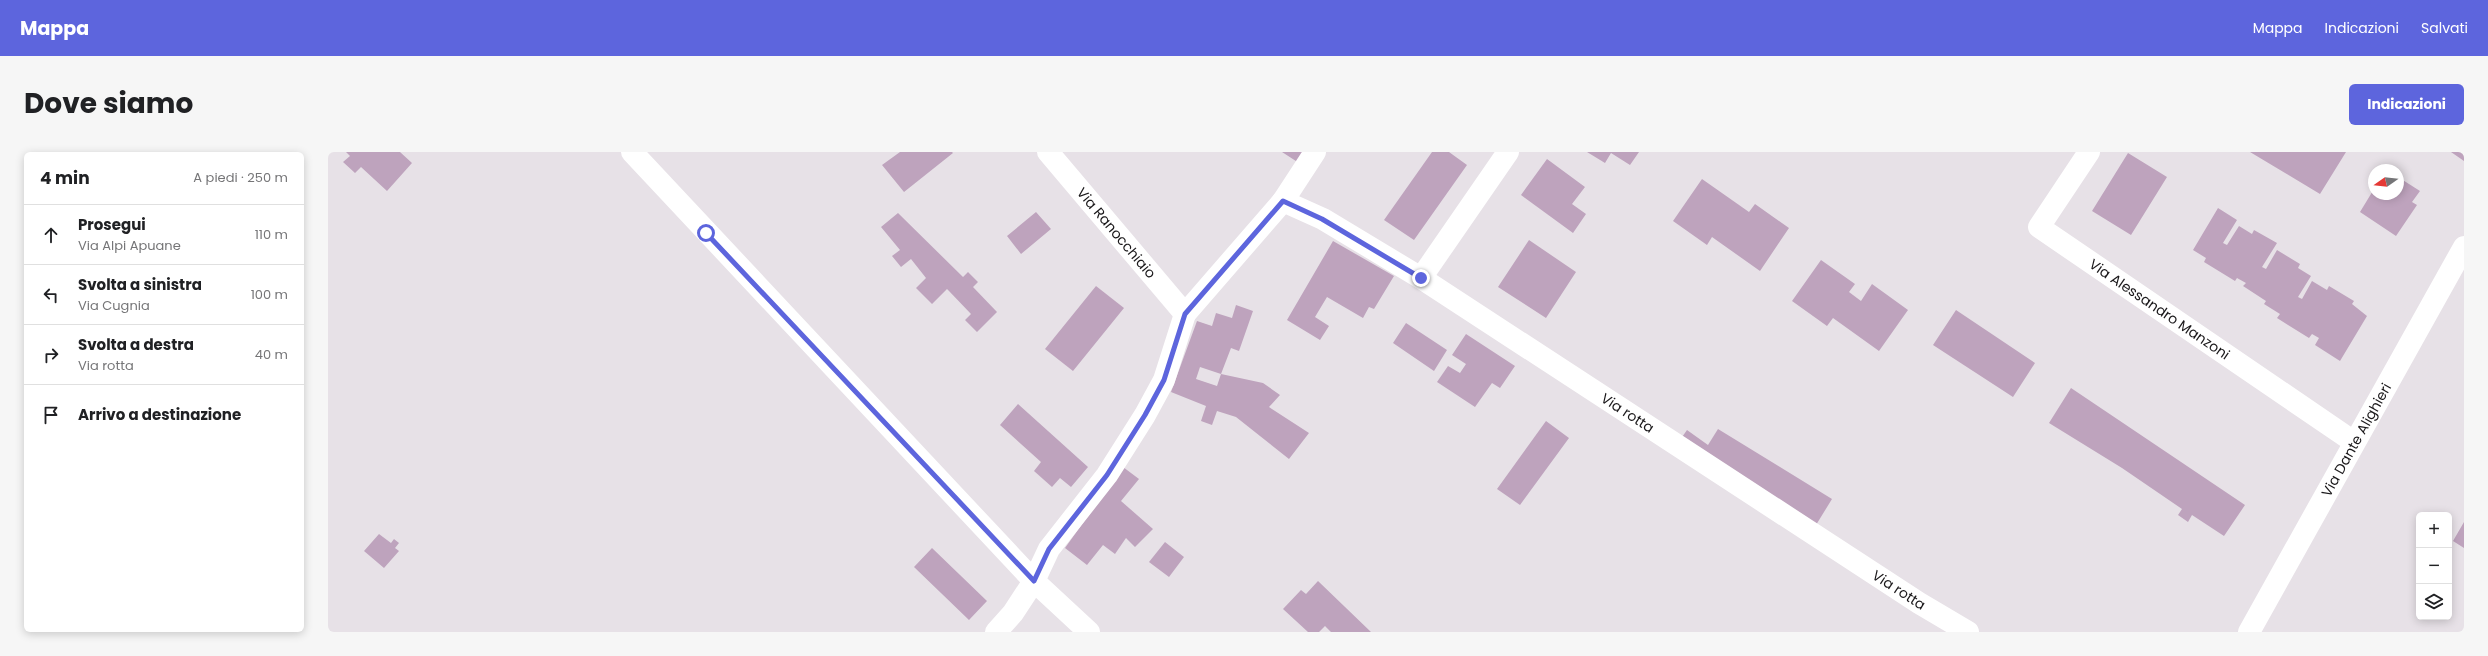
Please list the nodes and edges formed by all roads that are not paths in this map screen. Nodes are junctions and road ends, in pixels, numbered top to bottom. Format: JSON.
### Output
{"nodes":[{"id":1,"x":632,"y":152,"type":"edge"},
{"id":2,"x":1048,"y":152,"type":"edge"},
{"id":3,"x":1315,"y":152,"type":"edge"},
{"id":4,"x":1508,"y":152,"type":"edge"},
{"id":5,"x":2089,"y":152,"type":"edge"},
{"id":6,"x":1283,"y":201,"type":"junction"},
{"id":7,"x":2464,"y":247,"type":"edge"},
{"id":8,"x":1421,"y":278,"type":"junction"},
{"id":9,"x":1185,"y":314,"type":"junction"},
{"id":10,"x":2354,"y":442,"type":"junction"},
{"id":11,"x":1034,"y":581,"type":"junction"},
{"id":12,"x":996,"y":632,"type":"edge"},
{"id":13,"x":1090,"y":632,"type":"edge"},
{"id":14,"x":1968,"y":632,"type":"edge"},
{"id":15,"x":2249,"y":632,"type":"edge"}],
"edges":[{"from":1,"to":11,"type":"street"},
{"from":2,"to":9,"type":"street","name":"Via Ranocchiaio"},
{"from":3,"to":6,"type":"street"},
{"from":4,"to":8,"type":"street"},
{"from":5,"to":10,"type":"street","name":"Via Alessandro Manzoni"},
{"from":6,"to":8,"type":"street","name":"Via rotta"},
{"from":6,"to":9,"type":"street"},
{"from":7,"to":10,"type":"street","name":"Via Dante Alighieri"},
{"from":8,"to":14,"type":"street","name":"Via rotta"},
{"from":9,"to":11,"type":"street"},
{"from":10,"to":15,"type":"street","name":"Via Dante Alighieri"},
{"from":11,"to":12,"type":"street"},
{"from":11,"to":13,"type":"street"}]}
